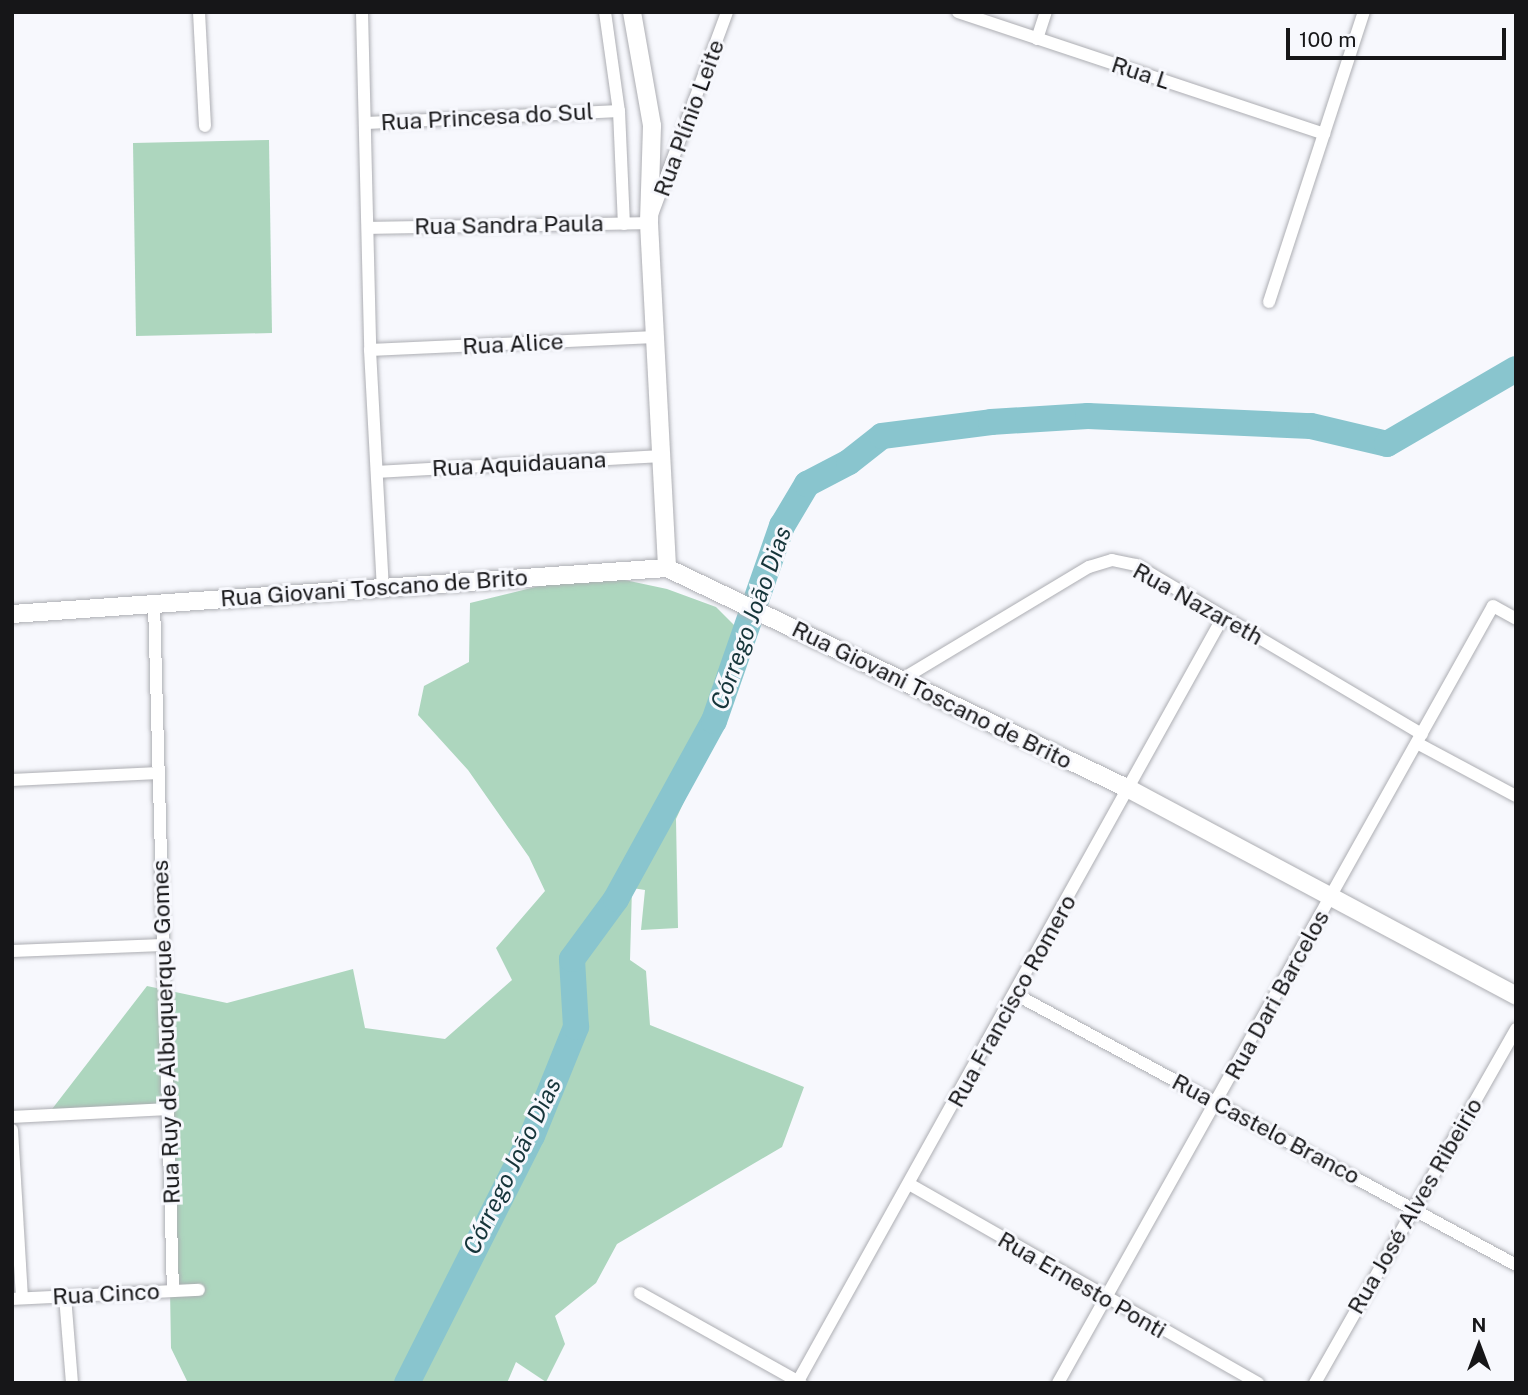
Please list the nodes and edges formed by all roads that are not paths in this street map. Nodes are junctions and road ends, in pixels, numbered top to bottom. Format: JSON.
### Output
{"nodes":[{"id":1,"x":199,"y":12,"type":"edge"},
{"id":2,"x":362,"y":12,"type":"edge"},
{"id":3,"x":605,"y":12,"type":"edge"},
{"id":4,"x":632,"y":12,"type":"edge"},
{"id":5,"x":727,"y":12,"type":"edge"},
{"id":6,"x":958,"y":12,"type":"edge"},
{"id":7,"x":1046,"y":12,"type":"edge"},
{"id":8,"x":1364,"y":12,"type":"edge"},
{"id":9,"x":1037,"y":38,"type":"junction"},
{"id":10,"x":619,"y":111,"type":"junction"},
{"id":11,"x":367,"y":123,"type":"junction"},
{"id":12,"x":205,"y":126,"type":"dead end"},
{"id":13,"x":1324,"y":134,"type":"junction"},
{"id":14,"x":649,"y":223,"type":"junction"},
{"id":15,"x":624,"y":224,"type":"junction"},
{"id":16,"x":369,"y":228,"type":"junction"},
{"id":17,"x":1269,"y":302,"type":"dead end"},
{"id":18,"x":655,"y":337,"type":"junction"},
{"id":19,"x":370,"y":350,"type":"junction"},
{"id":20,"x":661,"y":456,"type":"junction"},
{"id":21,"x":377,"y":472,"type":"junction"},
{"id":22,"x":667,"y":568,"type":"junction"},
{"id":23,"x":383,"y":587,"type":"junction"},
{"id":24,"x":154,"y":603,"type":"junction"},
{"id":25,"x":12,"y":614,"type":"edge"},
{"id":26,"x":1223,"y":617,"type":"junction"},
{"id":27,"x":1516,"y":619,"type":"edge"},
{"id":28,"x":899,"y":681,"type":"junction"},
{"id":29,"x":1420,"y":739,"type":"junction"},
{"id":30,"x":158,"y":773,"type":"junction"},
{"id":31,"x":12,"y":780,"type":"edge"},
{"id":32,"x":1130,"y":790,"type":"junction"},
{"id":33,"x":1516,"y":796,"type":"edge"},
{"id":34,"x":1332,"y":896,"type":"junction"},
{"id":35,"x":163,"y":944,"type":"junction"},
{"id":36,"x":12,"y":951,"type":"edge"},
{"id":37,"x":1015,"y":995,"type":"junction"},
{"id":38,"x":1516,"y":996,"type":"edge"},
{"id":39,"x":1516,"y":1029,"type":"edge"},
{"id":40,"x":1217,"y":1103,"type":"junction"},
{"id":41,"x":167,"y":1109,"type":"junction"},
{"id":42,"x":12,"y":1117,"type":"edge"},
{"id":43,"x":12,"y":1130,"type":"edge"},
{"id":44,"x":909,"y":1184,"type":"junction"},
{"id":45,"x":1414,"y":1209,"type":"junction"},
{"id":46,"x":1516,"y":1265,"type":"edge"},
{"id":47,"x":199,"y":1290,"type":"dead end"},
{"id":48,"x":173,"y":1291,"type":"junction"},
{"id":49,"x":640,"y":1293,"type":"dead end"},
{"id":50,"x":65,"y":1296,"type":"junction"},
{"id":51,"x":17,"y":1299,"type":"edge"},
{"id":52,"x":1106,"y":1300,"type":"junction"},
{"id":53,"x":798,"y":1382,"type":"edge"},
{"id":54,"x":72,"y":1383,"type":"edge"},
{"id":55,"x":1058,"y":1383,"type":"edge"},
{"id":56,"x":1258,"y":1383,"type":"edge"},
{"id":57,"x":1315,"y":1383,"type":"edge"}],
"edges":[{"from":1,"to":12,"type":"street"},
{"from":2,"to":11,"type":"street"},
{"from":3,"to":10,"type":"street"},
{"from":4,"to":14,"type":"main road"},
{"from":5,"to":14,"type":"street","name":"Rua Plínio Leite"},
{"from":6,"to":9,"type":"street","name":"Rua L"},
{"from":7,"to":9,"type":"street"},
{"from":8,"to":13,"type":"street"},
{"from":9,"to":13,"type":"street","name":"Rua L"},
{"from":10,"to":11,"type":"street","name":"Rua Princesa do Sul"},
{"from":10,"to":15,"type":"street","name":"Rua Princesa do Sul"},
{"from":11,"to":16,"type":"street"},
{"from":13,"to":17,"type":"street"},
{"from":14,"to":15,"type":"street","name":"Rua Sandra Paula"},
{"from":14,"to":18,"type":"main road"},
{"from":15,"to":16,"type":"street","name":"Rua Sandra Paula"},
{"from":16,"to":19,"type":"street"},
{"from":18,"to":19,"type":"street","name":"Rua Alice"},
{"from":18,"to":20,"type":"main road"},
{"from":19,"to":21,"type":"street"},
{"from":20,"to":21,"type":"street","name":"Rua Aquidauana"},
{"from":20,"to":22,"type":"main road"},
{"from":21,"to":23,"type":"street"},
{"from":22,"to":23,"type":"main road","name":"Rua Giovani Toscano de Brito"},
{"from":22,"to":28,"type":"main road","name":"Rua Giovani Toscano de Brito"},
{"from":23,"to":24,"type":"main road","name":"Rua Giovani Toscano de Brito"},
{"from":24,"to":25,"type":"main road","name":"Rua Giovani Toscano de Brito"},
{"from":24,"to":30,"type":"street","name":"Rua Ruy de Albuquerque Gomes"},
{"from":26,"to":28,"type":"street","name":"Rua Nazareth"},
{"from":26,"to":29,"type":"street","name":"Rua Nazareth"},
{"from":26,"to":32,"type":"street","name":"Rua Francisco Romero"},
{"from":27,"to":29,"type":"street","name":"Rua Dari Barcelos"},
{"from":28,"to":32,"type":"main road","name":"Rua Giovani Toscano de Brito"},
{"from":29,"to":33,"type":"street","name":"Rua Nazareth"},
{"from":29,"to":34,"type":"street","name":"Rua Dari Barcelos"},
{"from":30,"to":31,"type":"street"},
{"from":30,"to":35,"type":"street","name":"Rua Ruy de Albuquerque Gomes"},
{"from":32,"to":34,"type":"main road","name":"Rua Giovani Toscano de Brito"},
{"from":32,"to":37,"type":"street","name":"Rua Francisco Romero"},
{"from":34,"to":38,"type":"main road","name":"Rua Giovani Toscano de Brito"},
{"from":34,"to":40,"type":"street","name":"Rua Dari Barcelos"},
{"from":35,"to":36,"type":"street"},
{"from":35,"to":41,"type":"street","name":"Rua Ruy de Albuquerque Gomes"},
{"from":37,"to":40,"type":"street","name":"Rua Castelo Branco"},
{"from":37,"to":44,"type":"street","name":"Rua Francisco Romero"},
{"from":39,"to":45,"type":"street","name":"Rua José Alves Ribeirio"},
{"from":40,"to":45,"type":"street","name":"Rua Castelo Branco"},
{"from":40,"to":52,"type":"street","name":"Rua Dari Barcelos"},
{"from":41,"to":42,"type":"street"},
{"from":41,"to":48,"type":"street","name":"Rua Ruy de Albuquerque Gomes"},
{"from":43,"to":51,"type":"street"},
{"from":44,"to":52,"type":"street","name":"Rua Ernesto Ponti"},
{"from":44,"to":53,"type":"street","name":"Rua Francisco Romero"},
{"from":45,"to":46,"type":"street","name":"Rua Castelo Branco"},
{"from":45,"to":57,"type":"street","name":"Rua José Alves Ribeirio"},
{"from":47,"to":48,"type":"street","name":"Rua Cinco"},
{"from":48,"to":50,"type":"street","name":"Rua Cinco"},
{"from":49,"to":53,"type":"street"},
{"from":50,"to":51,"type":"street","name":"Rua Cinco"},
{"from":50,"to":54,"type":"street"},
{"from":52,"to":55,"type":"street","name":"Rua Dari Barcelos"},
{"from":52,"to":56,"type":"street","name":"Rua Ernesto Ponti"}]}
